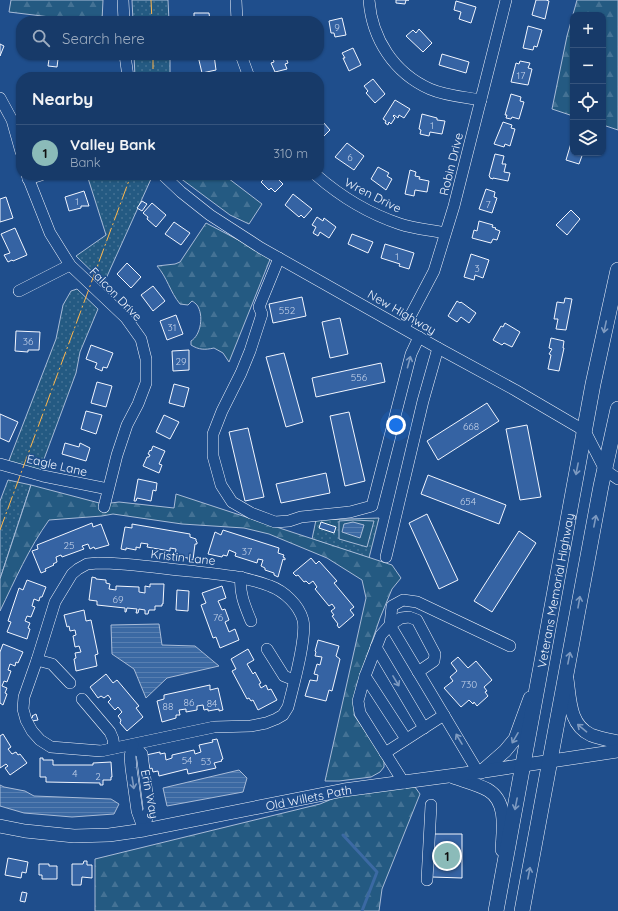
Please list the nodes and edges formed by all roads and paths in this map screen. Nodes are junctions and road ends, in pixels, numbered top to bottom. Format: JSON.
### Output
{"nodes":[{"id":1,"x":123,"y":0,"type":"edge"},
{"id":2,"x":236,"y":0,"type":"edge"},
{"id":3,"x":369,"y":0,"type":"edge"},
{"id":4,"x":506,"y":0,"type":"edge"},
{"id":5,"x":124,"y":16,"type":"edge"},
{"id":6,"x":237,"y":16,"type":"edge"},
{"id":7,"x":126,"y":60,"type":"edge"},
{"id":8,"x":243,"y":60,"type":"edge"},
{"id":9,"x":127,"y":72,"type":"edge"},
{"id":10,"x":247,"y":72,"type":"edge"},
{"id":11,"x":0,"y":98,"type":"edge"},
{"id":12,"x":482,"y":100,"type":"junction"},
{"id":13,"x":16,"y":134,"type":"edge"},
{"id":14,"x":28,"y":180,"type":"edge"},
{"id":15,"x":168,"y":180,"type":"edge"},
{"id":16,"x":322,"y":180,"type":"edge"},
{"id":17,"x":445,"y":233,"type":"junction"},
{"id":18,"x":279,"y":258,"type":"junction"},
{"id":19,"x":70,"y":265,"type":"junction"},
{"id":20,"x":618,"y":270,"type":"edge"},
{"id":21,"x":19,"y":291,"type":"dead end"},
{"id":22,"x":404,"y":328,"type":"junction"},
{"id":23,"x":419,"y":337,"type":"junction"},
{"id":24,"x":438,"y":348,"type":"junction"},
{"id":25,"x":618,"y":409,"type":"edge"},
{"id":26,"x":585,"y":431,"type":"junction"},
{"id":27,"x":0,"y":464,"type":"edge"},
{"id":28,"x":604,"y":470,"type":"junction"},
{"id":29,"x":618,"y":478,"type":"edge"},
{"id":30,"x":108,"y":489,"type":"junction"},
{"id":31,"x":104,"y":507,"type":"dead end"},
{"id":32,"x":386,"y":557,"type":"dead end"},
{"id":33,"x":241,"y":577,"type":"junction"},
{"id":34,"x":251,"y":621,"type":"dead end"},
{"id":35,"x":390,"y":625,"type":"junction"},
{"id":36,"x":510,"y":646,"type":"dead end"},
{"id":37,"x":376,"y":647,"type":"junction"},
{"id":38,"x":267,"y":649,"type":"dead end"},
{"id":39,"x":37,"y":660,"type":"junction"},
{"id":40,"x":542,"y":662,"type":"junction"},
{"id":41,"x":418,"y":672,"type":"junction"},
{"id":42,"x":365,"y":676,"type":"junction"},
{"id":43,"x":566,"y":676,"type":"junction"},
{"id":44,"x":294,"y":680,"type":"junction"},
{"id":45,"x":70,"y":684,"type":"dead end"},
{"id":46,"x":82,"y":698,"type":"dead end"},
{"id":47,"x":444,"y":715,"type":"junction"},
{"id":48,"x":424,"y":728,"type":"junction"},
{"id":49,"x":406,"y":739,"type":"junction"},
{"id":50,"x":618,"y":742,"type":"edge"},
{"id":51,"x":133,"y":745,"type":"junction"},
{"id":52,"x":114,"y":748,"type":"junction"},
{"id":53,"x":618,"y":751,"type":"edge"},
{"id":54,"x":385,"y":753,"type":"junction"},
{"id":55,"x":550,"y":762,"type":"junction"},
{"id":56,"x":523,"y":766,"type":"junction"},
{"id":57,"x":480,"y":772,"type":"junction"},
{"id":58,"x":451,"y":776,"type":"junction"},
{"id":59,"x":404,"y":783,"type":"junction"},
{"id":60,"x":431,"y":805,"type":"dead end"},
{"id":61,"x":0,"y":826,"type":"edge"},
{"id":62,"x":144,"y":830,"type":"junction"},
{"id":63,"x":427,"y":880,"type":"dead end"},
{"id":64,"x":501,"y":883,"type":"junction"},
{"id":65,"x":496,"y":911,"type":"edge"},
{"id":66,"x":522,"y":911,"type":"edge"}],
"edges":[{"from":1,"to":5,"type":"street"},
{"from":2,"to":6,"type":"street"},
{"from":3,"to":12,"type":"street"},
{"from":4,"to":12,"type":"street","name":"Robin Drive"},
{"from":7,"to":9,"type":"street"},
{"from":8,"to":10,"type":"street"},
{"from":11,"to":13,"type":"street"},
{"from":12,"to":17,"type":"street","name":"Robin Drive"},
{"from":14,"to":19,"type":"street","name":"Falcon Drive"},
{"from":15,"to":18,"type":"street","name":"New Highway"},
{"from":16,"to":17,"type":"street","name":"Wren Drive"},
{"from":17,"to":22,"type":"street","name":"Robin Drive"},
{"from":18,"to":22,"type":"street","name":"New Highway"},
{"from":18,"to":23,"type":"street","one_way":true},
{"from":19,"to":21,"type":"street"},
{"from":19,"to":30,"type":"street","name":"Falcon Drive"},
{"from":20,"to":26,"type":"highway","name":"Veterans Memorial Highway","one_way":true},
{"from":22,"to":23,"type":"street","name":"New Highway"},
{"from":23,"to":24,"type":"street","name":"New Highway"},
{"from":24,"to":26,"type":"street","name":"New Highway"},
{"from":24,"to":32,"type":"street"},
{"from":25,"to":28,"type":"highway"},
{"from":26,"to":28,"type":"street"},
{"from":26,"to":40,"type":"highway","name":"Veterans Memorial Highway","one_way":true},
{"from":27,"to":30,"type":"street","name":"Eagle Lane"},
{"from":28,"to":29,"type":"street"},
{"from":43,"to":28,"type":"highway","one_way":true},
{"from":30,"to":31,"type":"street","name":"Falcon Drive"},
{"from":33,"to":34,"type":"street"},
{"from":33,"to":39,"type":"street","name":"Kristin Lane"},
{"from":33,"to":44,"type":"street","name":"Kristin Lane"},
{"from":35,"to":36,"type":"street"},
{"from":35,"to":37,"type":"street"},
{"from":35,"to":41,"type":"street"},
{"from":35,"to":41,"type":"street"},
{"from":37,"to":42,"type":"street"},
{"from":37,"to":48,"type":"street","one_way":true},
{"from":38,"to":44,"type":"street"},
{"from":39,"to":45,"type":"street"},
{"from":39,"to":52,"type":"street","name":"Kristin Lane"},
{"from":40,"to":56,"type":"highway","name":"Veterans Memorial Highway"},
{"from":40,"to":57,"type":"main road","one_way":true},
{"from":41,"to":47,"type":"street"},
{"from":42,"to":49,"type":"street"},
{"from":42,"to":54,"type":"street"},
{"from":50,"to":43,"type":"main road","one_way":true},
{"from":43,"to":55,"type":"highway"},
{"from":44,"to":51,"type":"street","name":"Kristin Lane"},
{"from":46,"to":52,"type":"street"},
{"from":47,"to":48,"type":"street"},
{"from":57,"to":47,"type":"street","one_way":true},
{"from":48,"to":49,"type":"street"},
{"from":49,"to":54,"type":"street"},
{"from":51,"to":52,"type":"street","name":"Kristin Lane"},
{"from":51,"to":62,"type":"street","name":"Erin Way"},
{"from":53,"to":55,"type":"main road","name":"Old Willets Path"},
{"from":54,"to":59,"type":"street"},
{"from":55,"to":56,"type":"main road","name":"Old Willets Path"},
{"from":66,"to":55,"type":"highway","one_way":true},
{"from":56,"to":57,"type":"main road","name":"Old Willets Path"},
{"from":56,"to":64,"type":"highway","name":"Veterans Memorial Highway","one_way":true},
{"from":57,"to":58,"type":"main road","name":"Old Willets Path"},
{"from":58,"to":59,"type":"main road","name":"Old Willets Path"},
{"from":58,"to":64,"type":"main road"},
{"from":59,"to":62,"type":"main road","name":"Old Willets Path"},
{"from":60,"to":63,"type":"street"},
{"from":61,"to":62,"type":"main road","name":"Old Willets Path"},
{"from":64,"to":65,"type":"highway","name":"Veterans Memorial Highway"}]}
